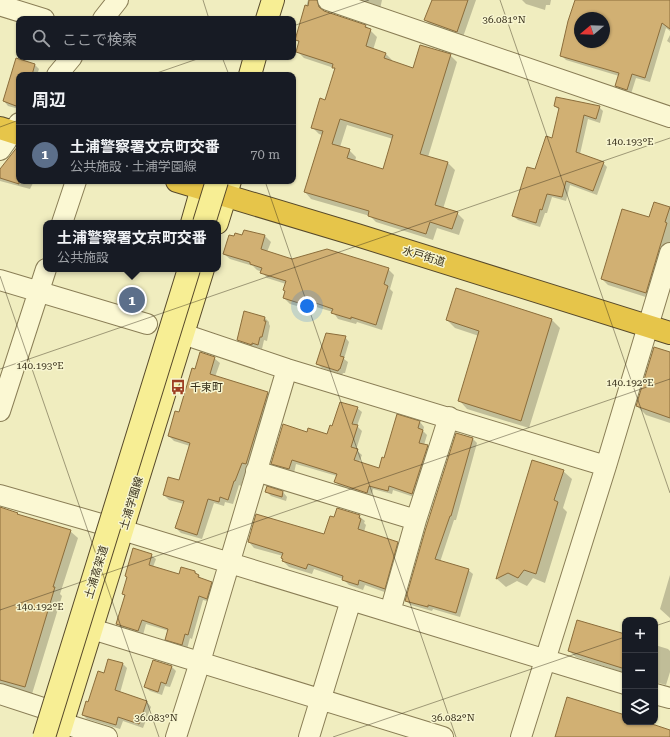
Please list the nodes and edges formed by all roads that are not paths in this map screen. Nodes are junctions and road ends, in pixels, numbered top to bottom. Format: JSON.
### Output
{"nodes":[{"id":1,"x":118,"y":0,"type":"edge"},
{"id":2,"x":260,"y":0,"type":"edge"},
{"id":3,"x":273,"y":0,"type":"edge"},
{"id":4,"x":285,"y":0,"type":"edge"},
{"id":5,"x":328,"y":0,"type":"edge"},
{"id":6,"x":2,"y":6,"type":"dead end"},
{"id":7,"x":34,"y":16,"type":"edge"},
{"id":8,"x":105,"y":16,"type":"edge"},
{"id":9,"x":255,"y":16,"type":"edge"},
{"id":10,"x":268,"y":16,"type":"edge"},
{"id":11,"x":281,"y":16,"type":"edge"},
{"id":12,"x":70,"y":60,"type":"edge"},
{"id":13,"x":241,"y":60,"type":"edge"},
{"id":14,"x":254,"y":60,"type":"edge"},
{"id":15,"x":267,"y":60,"type":"edge"},
{"id":16,"x":60,"y":72,"type":"edge"},
{"id":17,"x":238,"y":72,"type":"edge"},
{"id":18,"x":251,"y":72,"type":"edge"},
{"id":19,"x":264,"y":72,"type":"edge"},
{"id":20,"x":670,"y":117,"type":"edge"},
{"id":21,"x":13,"y":129,"type":"edge"},
{"id":22,"x":0,"y":150,"type":"edge"},
{"id":23,"x":75,"y":184,"type":"edge"},
{"id":24,"x":216,"y":185,"type":"edge"},
{"id":25,"x":63,"y":220,"type":"edge"},
{"id":26,"x":194,"y":220,"type":"edge"},
{"id":27,"x":205,"y":220,"type":"edge"},
{"id":28,"x":217,"y":220,"type":"edge"},
{"id":29,"x":670,"y":253,"type":"edge"},
{"id":30,"x":45,"y":272,"type":"edge"},
{"id":31,"x":177,"y":272,"type":"edge"},
{"id":32,"x":189,"y":272,"type":"edge"},
{"id":33,"x":202,"y":272,"type":"edge"},
{"id":34,"x":0,"y":280,"type":"edge"},
{"id":35,"x":38,"y":292,"type":"junction"},
{"id":36,"x":147,"y":324,"type":"dead end"},
{"id":37,"x":647,"y":326,"type":"junction"},
{"id":38,"x":183,"y":334,"type":"junction"},
{"id":39,"x":670,"y":334,"type":"edge"},
{"id":40,"x":287,"y":369,"type":"junction"},
{"id":41,"x":3,"y":390,"type":"edge"},
{"id":42,"x":0,"y":411,"type":"edge"},
{"id":43,"x":449,"y":417,"type":"junction"},
{"id":44,"x":606,"y":466,"type":"junction"},
{"id":45,"x":256,"y":471,"type":"junction"},
{"id":46,"x":0,"y":495,"type":"edge"},
{"id":47,"x":416,"y":520,"type":"junction"},
{"id":48,"x":99,"y":524,"type":"junction"},
{"id":49,"x":122,"y":530,"type":"junction"},
{"id":50,"x":228,"y":563,"type":"junction"},
{"id":51,"x":351,"y":600,"type":"junction"},
{"id":52,"x":390,"y":612,"type":"junction"},
{"id":53,"x":92,"y":629,"type":"junction"},
{"id":54,"x":545,"y":659,"type":"junction"},
{"id":55,"x":200,"y":662,"type":"junction"},
{"id":56,"x":622,"y":683,"type":"edge"},
{"id":57,"x":0,"y":694,"type":"edge"},
{"id":58,"x":658,"y":695,"type":"edge"},
{"id":59,"x":670,"y":698,"type":"edge"},
{"id":60,"x":320,"y":699,"type":"junction"},
{"id":61,"x":43,"y":708,"type":"junction"},
{"id":62,"x":60,"y":730,"type":"edge"},
{"id":63,"x":34,"y":737,"type":"edge"},
{"id":64,"x":44,"y":737,"type":"edge"},
{"id":65,"x":107,"y":737,"type":"edge"},
{"id":66,"x":176,"y":737,"type":"edge"},
{"id":67,"x":309,"y":737,"type":"edge"},
{"id":68,"x":443,"y":737,"type":"edge"},
{"id":69,"x":521,"y":737,"type":"edge"}],
"edges":[{"from":1,"to":8,"type":"street"},
{"from":2,"to":9,"type":"main road"},
{"from":3,"to":10,"type":"main road"},
{"from":4,"to":11,"type":"main road"},
{"from":5,"to":20,"type":"street"},
{"from":6,"to":7,"type":"street"},
{"from":12,"to":16,"type":"street"},
{"from":13,"to":17,"type":"main road"},
{"from":14,"to":18,"type":"main road"},
{"from":15,"to":19,"type":"main road"},
{"from":21,"to":22,"type":"street"},
{"from":23,"to":25,"type":"street"},
{"from":24,"to":26,"type":"main road"},
{"from":24,"to":27,"type":"main road","bridge":true},
{"from":24,"to":28,"type":"main road"},
{"from":24,"to":37,"type":"highway","name":"水戸街道"},
{"from":29,"to":37,"type":"street"},
{"from":30,"to":35,"type":"street"},
{"from":31,"to":48,"type":"main road"},
{"from":32,"to":64,"type":"main road","name":"土浦高架道","bridge":true},
{"from":33,"to":38,"type":"main road","name":"土浦学園線"},
{"from":34,"to":35,"type":"street"},
{"from":35,"to":36,"type":"street"},
{"from":35,"to":41,"type":"street"},
{"from":37,"to":39,"type":"highway","name":"水戸街道"},
{"from":37,"to":44,"type":"street"},
{"from":38,"to":40,"type":"street"},
{"from":38,"to":49,"type":"main road","name":"土浦学園線"},
{"from":40,"to":43,"type":"street"},
{"from":40,"to":45,"type":"street"},
{"from":41,"to":42,"type":"street"},
{"from":43,"to":44,"type":"street"},
{"from":43,"to":47,"type":"street"},
{"from":44,"to":54,"type":"street"},
{"from":45,"to":47,"type":"street"},
{"from":45,"to":50,"type":"street"},
{"from":46,"to":48,"type":"street"},
{"from":47,"to":52,"type":"street"},
{"from":48,"to":49,"type":"street"},
{"from":48,"to":61,"type":"main road"},
{"from":49,"to":50,"type":"street"},
{"from":49,"to":53,"type":"main road","name":"土浦学園線"},
{"from":50,"to":51,"type":"street"},
{"from":50,"to":55,"type":"street"},
{"from":51,"to":52,"type":"street"},
{"from":51,"to":60,"type":"street"},
{"from":52,"to":54,"type":"street"},
{"from":53,"to":55,"type":"street"},
{"from":53,"to":62,"type":"main road","name":"土浦学園線"},
{"from":54,"to":56,"type":"street"},
{"from":54,"to":69,"type":"street"},
{"from":55,"to":60,"type":"street"},
{"from":55,"to":66,"type":"street"},
{"from":57,"to":61,"type":"street"},
{"from":58,"to":59,"type":"street"},
{"from":60,"to":67,"type":"street"},
{"from":60,"to":68,"type":"street"},
{"from":61,"to":62,"type":"street"},
{"from":61,"to":63,"type":"main road"},
{"from":62,"to":65,"type":"street"}]}
